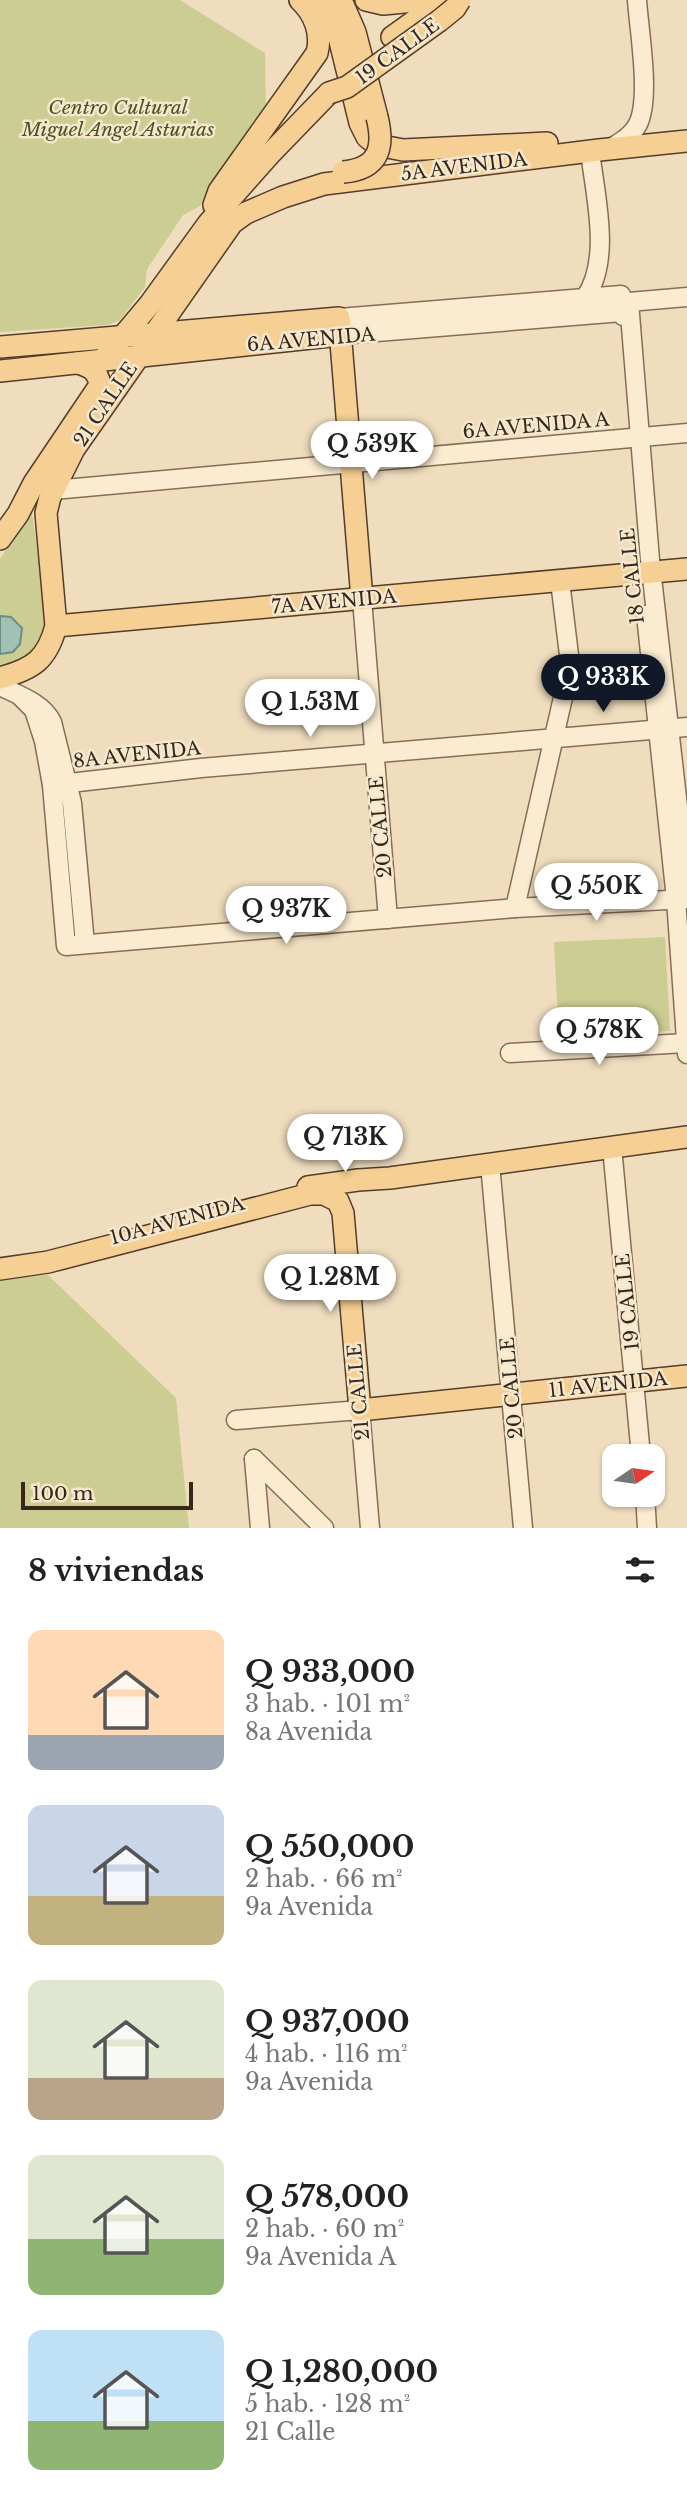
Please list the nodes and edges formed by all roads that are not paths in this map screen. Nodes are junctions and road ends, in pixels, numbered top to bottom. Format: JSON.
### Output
{"nodes":[{"id":1,"x":300,"y":0,"type":"edge"},
{"id":2,"x":322,"y":0,"type":"edge"},
{"id":3,"x":341,"y":0,"type":"edge"},
{"id":4,"x":366,"y":0,"type":"edge"},
{"id":5,"x":425,"y":0,"type":"edge"},
{"id":6,"x":444,"y":0,"type":"edge"},
{"id":7,"x":460,"y":0,"type":"edge"},
{"id":8,"x":637,"y":0,"type":"edge"},
{"id":9,"x":328,"y":93,"type":"junction"},
{"id":10,"x":687,"y":141,"type":"edge"},
{"id":11,"x":594,"y":150,"type":"junction"},
{"id":12,"x":246,"y":213,"type":"junction"},
{"id":13,"x":208,"y":223,"type":"junction"},
{"id":14,"x":190,"y":284,"type":"junction"},
{"id":15,"x":687,"y":297,"type":"edge"},
{"id":16,"x":585,"y":298,"type":"junction"},
{"id":17,"x":624,"y":303,"type":"junction"},
{"id":18,"x":339,"y":326,"type":"junction"},
{"id":19,"x":217,"y":327,"type":"junction"},
{"id":20,"x":155,"y":332,"type":"junction"},
{"id":21,"x":123,"y":336,"type":"junction"},
{"id":22,"x":0,"y":347,"type":"edge"},
{"id":23,"x":138,"y":356,"type":"junction"},
{"id":24,"x":103,"y":360,"type":"junction"},
{"id":25,"x":78,"y":363,"type":"junction"},
{"id":26,"x":0,"y":371,"type":"edge"},
{"id":27,"x":687,"y":433,"type":"edge"},
{"id":28,"x":637,"y":437,"type":"junction"},
{"id":29,"x":74,"y":449,"type":"junction"},
{"id":30,"x":351,"y":463,"type":"junction"},
{"id":31,"x":53,"y":490,"type":"junction"},
{"id":32,"x":18,"y":514,"type":"junction"},
{"id":33,"x":0,"y":539,"type":"edge"},
{"id":34,"x":687,"y":569,"type":"edge"},
{"id":35,"x":648,"y":573,"type":"junction"},
{"id":36,"x":560,"y":581,"type":"junction"},
{"id":37,"x":362,"y":599,"type":"junction"},
{"id":38,"x":56,"y":626,"type":"junction"},
{"id":39,"x":2,"y":679,"type":"edge"},
{"id":40,"x":671,"y":728,"type":"edge"},
{"id":41,"x":553,"y":738,"type":"junction"},
{"id":42,"x":374,"y":752,"type":"junction"},
{"id":43,"x":59,"y":784,"type":"junction"},
{"id":44,"x":683,"y":895,"type":"edge"},
{"id":45,"x":515,"y":908,"type":"junction"},
{"id":46,"x":388,"y":919,"type":"junction"},
{"id":47,"x":85,"y":944,"type":"junction"},
{"id":48,"x":687,"y":1048,"type":"edge"},
{"id":49,"x":510,"y":1053,"type":"dead end"},
{"id":50,"x":687,"y":1137,"type":"edge"},
{"id":51,"x":612,"y":1147,"type":"junction"},
{"id":52,"x":489,"y":1164,"type":"junction"},
{"id":53,"x":390,"y":1178,"type":"junction"},
{"id":54,"x":343,"y":1213,"type":"junction"},
{"id":55,"x":0,"y":1256,"type":"edge"},
{"id":56,"x":0,"y":1269,"type":"edge"},
{"id":57,"x":687,"y":1376,"type":"edge"},
{"id":58,"x":634,"y":1381,"type":"junction"},
{"id":59,"x":512,"y":1394,"type":"junction"},
{"id":60,"x":360,"y":1410,"type":"junction"},
{"id":61,"x":236,"y":1420,"type":"dead end"},
{"id":62,"x":641,"y":1444,"type":"edge"},
{"id":63,"x":646,"y":1507,"type":"edge"},
{"id":64,"x":260,"y":1528,"type":"edge"},
{"id":65,"x":324,"y":1528,"type":"edge"},
{"id":66,"x":370,"y":1528,"type":"edge"},
{"id":67,"x":523,"y":1528,"type":"edge"},
{"id":68,"x":648,"y":1528,"type":"edge"}],
"edges":[{"from":1,"to":13,"type":"main road"},
{"from":2,"to":11,"type":"main road"},
{"from":3,"to":12,"type":"main road","name":"21 CALLE","bridge":true},
{"from":4,"to":5,"type":"main road"},
{"from":6,"to":9,"type":"main road","name":"21 CALLE"},
{"from":7,"to":9,"type":"main road","name":"19 CALLE","bridge":true},
{"from":8,"to":11,"type":"street"},
{"from":9,"to":13,"type":"main road","name":"21 CALLE"},
{"from":10,"to":11,"type":"main road","name":"5A AVENIDA"},
{"from":11,"to":12,"type":"main road","name":"5A AVENIDA"},
{"from":11,"to":16,"type":"street"},
{"from":12,"to":14,"type":"main road","name":"21 CALLE"},
{"from":13,"to":21,"type":"main road","name":"21 CALLE"},
{"from":14,"to":19,"type":"main road"},
{"from":14,"to":20,"type":"main road","name":"21 CALLE"},
{"from":15,"to":17,"type":"street","name":"6A AVENIDA"},
{"from":16,"to":17,"type":"street","name":"6A AVENIDA"},
{"from":16,"to":18,"type":"street","name":"6A AVENIDA"},
{"from":17,"to":18,"type":"street","name":"6A AVENIDA"},
{"from":17,"to":28,"type":"street","name":"18 CALLE"},
{"from":18,"to":19,"type":"main road","name":"6A AVENIDA"},
{"from":18,"to":23,"type":"main road","name":"6A AVENIDA"},
{"from":18,"to":30,"type":"main road","name":"20 CALLE"},
{"from":19,"to":20,"type":"main road","name":"6A AVENIDA"},
{"from":20,"to":21,"type":"main road","name":"6A AVENIDA"},
{"from":20,"to":23,"type":"main road","name":"21 CALLE"},
{"from":21,"to":22,"type":"main road","name":"6A AVENIDA"},
{"from":21,"to":24,"type":"main road","name":"21 CALLE"},
{"from":23,"to":24,"type":"main road","name":"6A AVENIDA"},
{"from":23,"to":29,"type":"main road","name":"21 CALLE"},
{"from":24,"to":25,"type":"main road","name":"6A AVENIDA"},
{"from":25,"to":26,"type":"main road","name":"6A AVENIDA"},
{"from":25,"to":32,"type":"main road","name":"21 CALLE"},
{"from":27,"to":28,"type":"street","name":"6A AVENIDA A"},
{"from":28,"to":30,"type":"street","name":"6A AVENIDA A"},
{"from":28,"to":35,"type":"street","name":"18 CALLE"},
{"from":29,"to":31,"type":"main road","name":"21 CALLE"},
{"from":29,"to":32,"type":"main road"},
{"from":30,"to":31,"type":"street","name":"6A AVENIDA A"},
{"from":30,"to":37,"type":"main road","name":"20 CALLE"},
{"from":31,"to":38,"type":"main road","name":"21 CALLE"},
{"from":32,"to":33,"type":"main road","name":"21 CALLE"},
{"from":34,"to":35,"type":"main road","name":"7A AVENIDA"},
{"from":35,"to":36,"type":"main road","name":"7A AVENIDA"},
{"from":35,"to":40,"type":"street","name":"18 CALLE"},
{"from":36,"to":37,"type":"main road","name":"7A AVENIDA"},
{"from":36,"to":41,"type":"street"},
{"from":37,"to":38,"type":"main road","name":"7A AVENIDA"},
{"from":37,"to":42,"type":"street","name":"20 CALLE"},
{"from":38,"to":39,"type":"main road"},
{"from":39,"to":43,"type":"street"},
{"from":40,"to":41,"type":"street","name":"8A AVENIDA"},
{"from":40,"to":44,"type":"street","name":"18 CALLE"},
{"from":41,"to":42,"type":"street","name":"8A AVENIDA"},
{"from":41,"to":45,"type":"street"},
{"from":42,"to":43,"type":"street","name":"8A AVENIDA"},
{"from":42,"to":46,"type":"street","name":"20 CALLE"},
{"from":43,"to":47,"type":"street"},
{"from":43,"to":47,"type":"street"},
{"from":44,"to":45,"type":"street"},
{"from":44,"to":48,"type":"street","name":"18 CALLE"},
{"from":45,"to":46,"type":"street"},
{"from":46,"to":47,"type":"street"},
{"from":48,"to":49,"type":"street"},
{"from":50,"to":51,"type":"main road","name":"10A AVENIDA"},
{"from":51,"to":52,"type":"main road","name":"10A AVENIDA"},
{"from":51,"to":58,"type":"street","name":"19 CALLE"},
{"from":52,"to":53,"type":"main road","name":"10A AVENIDA"},
{"from":52,"to":59,"type":"street","name":"20 CALLE"},
{"from":53,"to":54,"type":"main road"},
{"from":53,"to":55,"type":"main road","name":"10A AVENIDA"},
{"from":54,"to":56,"type":"main road","name":"10A AVENIDA"},
{"from":54,"to":60,"type":"main road","name":"21 CALLE"},
{"from":57,"to":58,"type":"main road","name":"11 AVENIDA"},
{"from":58,"to":59,"type":"main road","name":"11 AVENIDA"},
{"from":58,"to":62,"type":"street","name":"19 CALLE"},
{"from":59,"to":60,"type":"main road","name":"11 AVENIDA"},
{"from":59,"to":67,"type":"street","name":"20 CALLE"},
{"from":60,"to":61,"type":"street","name":"11 AVENIDA"},
{"from":60,"to":66,"type":"street","name":"21 CALLE"},
{"from":63,"to":68,"type":"street"},
{"from":64,"to":65,"type":"street"}]}
